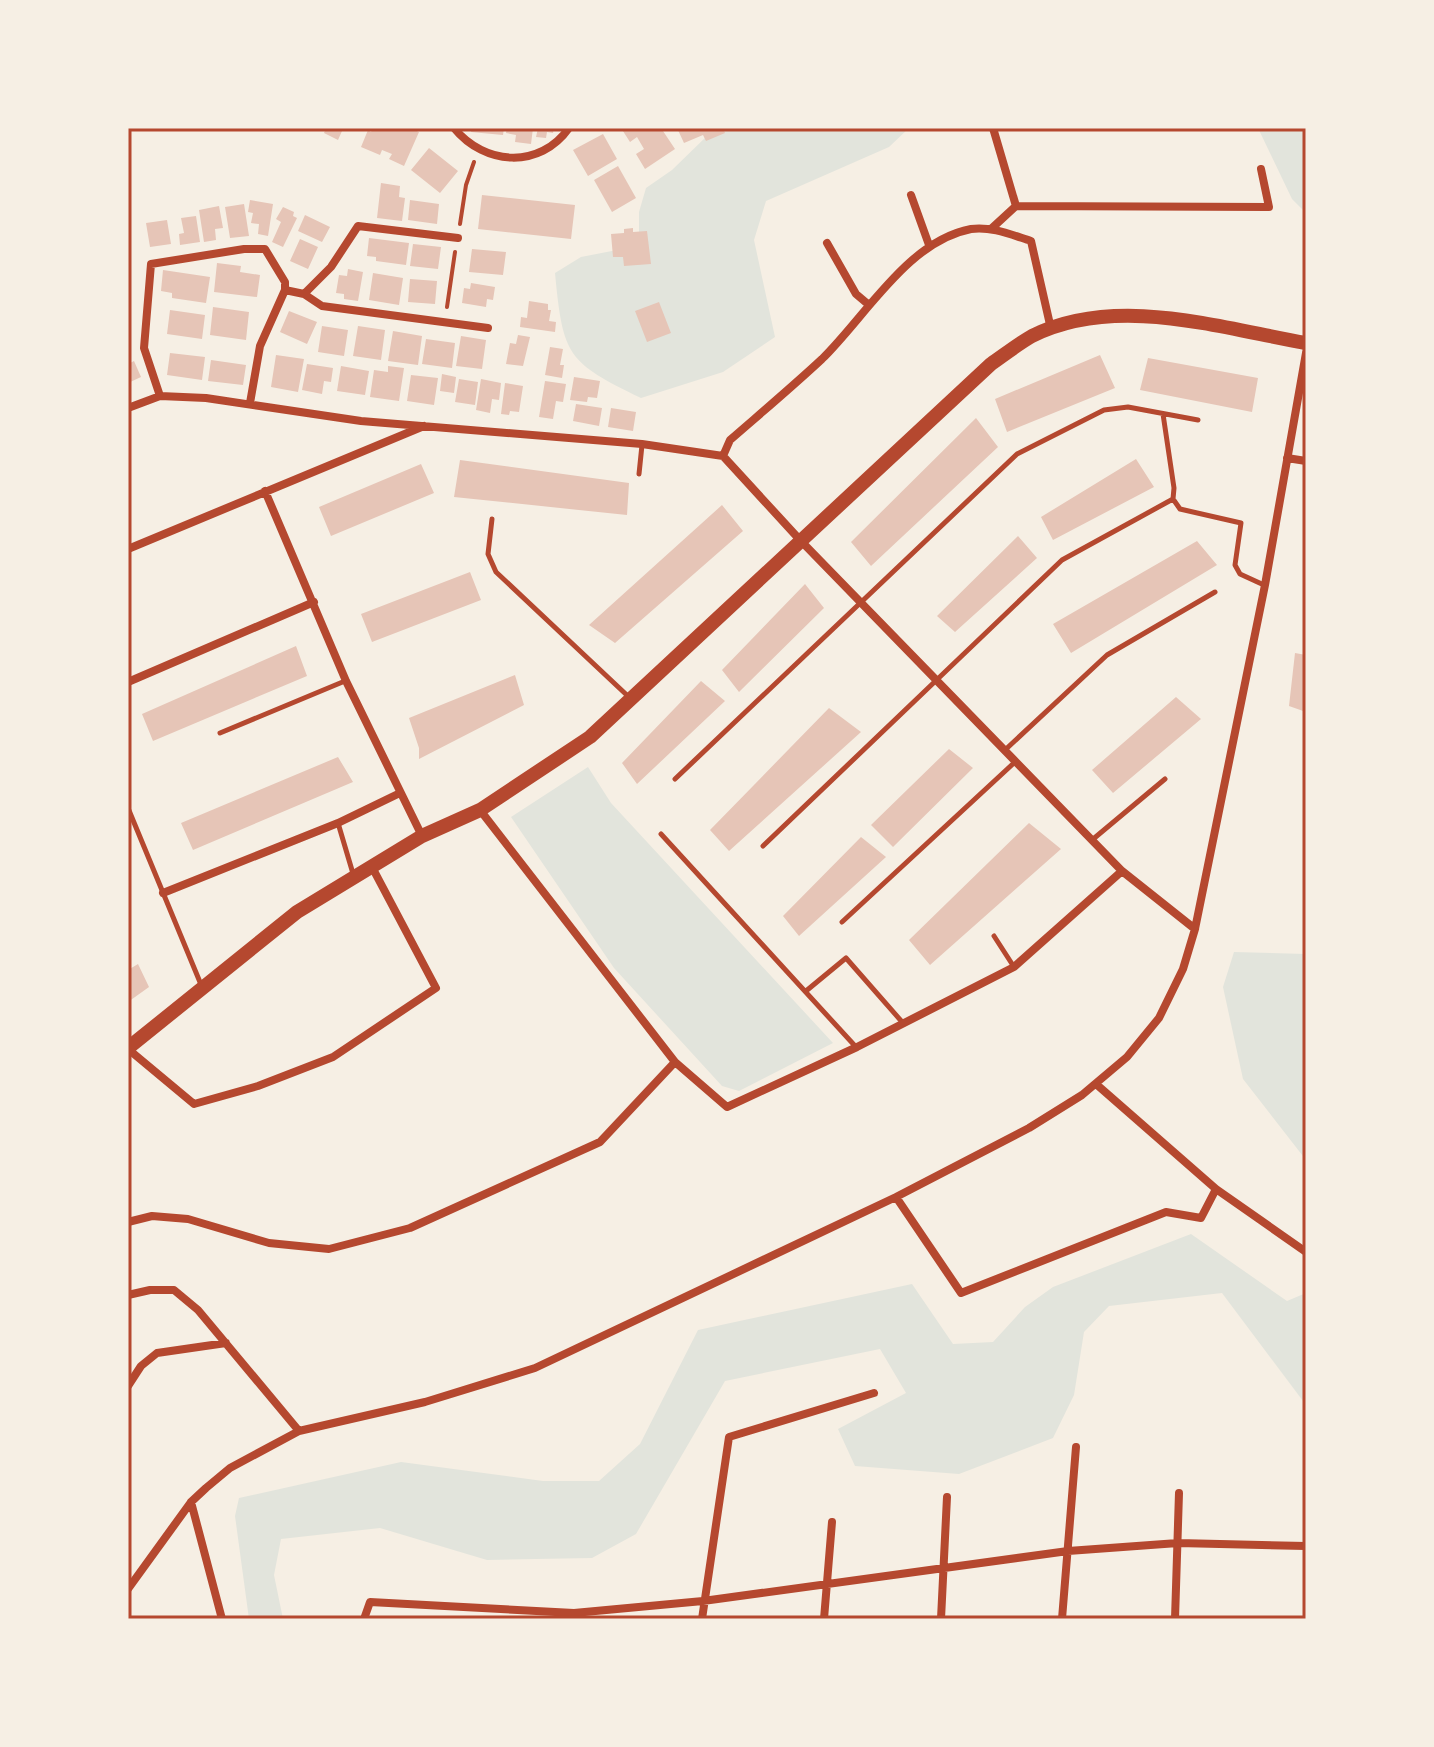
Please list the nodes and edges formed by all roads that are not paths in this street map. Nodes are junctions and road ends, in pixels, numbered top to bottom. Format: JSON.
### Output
{"nodes":[{"id":1,"x":454,"y":128,"type":"edge"},
{"id":2,"x":569,"y":128,"type":"edge"},
{"id":3,"x":993,"y":128,"type":"edge"},
{"id":4,"x":1261,"y":169,"type":"dead end"},
{"id":5,"x":911,"y":195,"type":"dead end"},
{"id":6,"x":1016,"y":206,"type":"junction"},
{"id":7,"x":991,"y":229,"type":"junction"},
{"id":8,"x":458,"y":238,"type":"dead end"},
{"id":9,"x":827,"y":243,"type":"dead end"},
{"id":10,"x":929,"y":245,"type":"junction"},
{"id":11,"x":285,"y":290,"type":"junction"},
{"id":12,"x":304,"y":294,"type":"junction"},
{"id":13,"x":869,"y":305,"type":"junction"},
{"id":14,"x":488,"y":328,"type":"dead end"},
{"id":15,"x":1051,"y":330,"type":"junction"},
{"id":16,"x":1306,"y":343,"type":"edge"},
{"id":17,"x":1306,"y":353,"type":"edge"},
{"id":18,"x":160,"y":396,"type":"junction"},
{"id":19,"x":250,"y":403,"type":"junction"},
{"id":20,"x":128,"y":408,"type":"edge"},
{"id":21,"x":1163,"y":414,"type":"junction"},
{"id":22,"x":1198,"y":420,"type":"dead end"},
{"id":23,"x":428,"y":424,"type":"junction"},
{"id":24,"x":642,"y":444,"type":"junction"},
{"id":25,"x":723,"y":456,"type":"junction"},
{"id":26,"x":1287,"y":458,"type":"junction"},
{"id":27,"x":1306,"y":461,"type":"edge"},
{"id":28,"x":639,"y":474,"type":"dead end"},
{"id":29,"x":265,"y":491,"type":"junction"},
{"id":30,"x":1173,"y":499,"type":"junction"},
{"id":31,"x":492,"y":519,"type":"dead end"},
{"id":32,"x":800,"y":540,"type":"junction"},
{"id":33,"x":128,"y":549,"type":"edge"},
{"id":34,"x":1265,"y":585,"type":"junction"},
{"id":35,"x":1215,"y":592,"type":"dead end"},
{"id":36,"x":314,"y":602,"type":"junction"},
{"id":37,"x":862,"y":604,"type":"junction"},
{"id":38,"x":346,"y":681,"type":"junction"},
{"id":39,"x":937,"y":681,"type":"junction"},
{"id":40,"x":128,"y":682,"type":"edge"},
{"id":41,"x":631,"y":699,"type":"junction"},
{"id":42,"x":220,"y":733,"type":"dead end"},
{"id":43,"x":1005,"y":750,"type":"junction"},
{"id":44,"x":1016,"y":761,"type":"junction"},
{"id":45,"x":675,"y":779,"type":"dead end"},
{"id":46,"x":1165,"y":779,"type":"dead end"},
{"id":47,"x":400,"y":793,"type":"junction"},
{"id":48,"x":128,"y":808,"type":"edge"},
{"id":49,"x":480,"y":810,"type":"junction"},
{"id":50,"x":338,"y":823,"type":"junction"},
{"id":51,"x":661,"y":834,"type":"dead end"},
{"id":52,"x":422,"y":836,"type":"junction"},
{"id":53,"x":1092,"y":840,"type":"junction"},
{"id":54,"x":763,"y":846,"type":"dead end"},
{"id":55,"x":372,"y":867,"type":"junction"},
{"id":56,"x":1122,"y":871,"type":"junction"},
{"id":57,"x":355,"y":878,"type":"junction"},
{"id":58,"x":163,"y":893,"type":"junction"},
{"id":59,"x":842,"y":922,"type":"dead end"},
{"id":60,"x":1195,"y":929,"type":"junction"},
{"id":61,"x":994,"y":936,"type":"dead end"},
{"id":62,"x":1014,"y":967,"type":"junction"},
{"id":63,"x":202,"y":988,"type":"junction"},
{"id":64,"x":806,"y":991,"type":"junction"},
{"id":65,"x":904,"y":1024,"type":"junction"},
{"id":66,"x":857,"y":1047,"type":"junction"},
{"id":67,"x":128,"y":1048,"type":"edge"},
{"id":68,"x":675,"y":1062,"type":"junction"},
{"id":69,"x":1096,"y":1084,"type":"junction"},
{"id":70,"x":1216,"y":1189,"type":"junction"},
{"id":71,"x":896,"y":1197,"type":"junction"},
{"id":72,"x":128,"y":1222,"type":"edge"},
{"id":73,"x":1306,"y":1252,"type":"edge"},
{"id":74,"x":128,"y":1295,"type":"edge"},
{"id":75,"x":226,"y":1343,"type":"junction"},
{"id":76,"x":128,"y":1386,"type":"edge"},
{"id":77,"x":874,"y":1393,"type":"dead end"},
{"id":78,"x":299,"y":1431,"type":"junction"},
{"id":79,"x":1076,"y":1447,"type":"dead end"},
{"id":80,"x":1179,"y":1493,"type":"dead end"},
{"id":81,"x":947,"y":1497,"type":"dead end"},
{"id":82,"x":191,"y":1502,"type":"junction"},
{"id":83,"x":832,"y":1522,"type":"dead end"},
{"id":84,"x":1178,"y":1543,"type":"junction"},
{"id":85,"x":1306,"y":1546,"type":"edge"},
{"id":86,"x":1068,"y":1551,"type":"junction"},
{"id":87,"x":944,"y":1570,"type":"junction"},
{"id":88,"x":826,"y":1585,"type":"junction"},
{"id":89,"x":128,"y":1589,"type":"edge"},
{"id":90,"x":703,"y":1601,"type":"junction"},
{"id":91,"x":574,"y":1616,"type":"edge"},
{"id":92,"x":222,"y":1619,"type":"edge"},
{"id":93,"x":364,"y":1619,"type":"edge"},
{"id":94,"x":702,"y":1619,"type":"edge"},
{"id":95,"x":824,"y":1619,"type":"edge"},
{"id":96,"x":941,"y":1619,"type":"edge"},
{"id":97,"x":1062,"y":1619,"type":"edge"},
{"id":98,"x":1175,"y":1619,"type":"edge"}],
"edges":[{"from":1,"to":2,"type":"street"},
{"from":3,"to":6,"type":"street"},
{"from":4,"to":6,"type":"street"},
{"from":5,"to":10,"type":"street"},
{"from":6,"to":7,"type":"street"},
{"from":7,"to":10,"type":"street"},
{"from":7,"to":15,"type":"street"},
{"from":8,"to":12,"type":"street"},
{"from":9,"to":13,"type":"street"},
{"from":10,"to":13,"type":"street"},
{"from":11,"to":12,"type":"street"},
{"from":11,"to":18,"type":"street"},
{"from":11,"to":19,"type":"street"},
{"from":12,"to":14,"type":"street"},
{"from":13,"to":25,"type":"street"},
{"from":15,"to":16,"type":"street"},
{"from":15,"to":32,"type":"street"},
{"from":17,"to":26,"type":"street"},
{"from":18,"to":19,"type":"street"},
{"from":18,"to":20,"type":"street"},
{"from":19,"to":23,"type":"street"},
{"from":21,"to":22,"type":"lane"},
{"from":21,"to":30,"type":"lane"},
{"from":21,"to":37,"type":"lane"},
{"from":23,"to":24,"type":"street"},
{"from":23,"to":29,"type":"street"},
{"from":24,"to":25,"type":"street"},
{"from":24,"to":28,"type":"lane"},
{"from":25,"to":32,"type":"street"},
{"from":26,"to":27,"type":"street"},
{"from":26,"to":34,"type":"street"},
{"from":29,"to":33,"type":"street"},
{"from":29,"to":36,"type":"street"},
{"from":30,"to":34,"type":"lane"},
{"from":30,"to":39,"type":"lane"},
{"from":31,"to":41,"type":"lane"},
{"from":32,"to":37,"type":"street"},
{"from":32,"to":41,"type":"street"},
{"from":34,"to":60,"type":"street"},
{"from":35,"to":43,"type":"lane"},
{"from":36,"to":38,"type":"street"},
{"from":36,"to":40,"type":"street"},
{"from":37,"to":39,"type":"street"},
{"from":37,"to":45,"type":"lane"},
{"from":38,"to":42,"type":"lane"},
{"from":38,"to":47,"type":"street"},
{"from":39,"to":43,"type":"street"},
{"from":39,"to":54,"type":"lane"},
{"from":41,"to":49,"type":"street"},
{"from":43,"to":44,"type":"street"},
{"from":44,"to":53,"type":"street"},
{"from":44,"to":59,"type":"lane"},
{"from":46,"to":53,"type":"lane"},
{"from":47,"to":50,"type":"street"},
{"from":47,"to":52,"type":"street"},
{"from":48,"to":58,"type":"lane"},
{"from":49,"to":52,"type":"street"},
{"from":49,"to":68,"type":"street"},
{"from":50,"to":57,"type":"lane"},
{"from":50,"to":58,"type":"street"},
{"from":51,"to":64,"type":"lane"},
{"from":52,"to":55,"type":"street"},
{"from":53,"to":56,"type":"street"},
{"from":55,"to":57,"type":"street"},
{"from":55,"to":67,"type":"street"},
{"from":56,"to":60,"type":"street"},
{"from":56,"to":62,"type":"street"},
{"from":57,"to":63,"type":"street"},
{"from":58,"to":63,"type":"lane"},
{"from":60,"to":69,"type":"street"},
{"from":61,"to":62,"type":"lane"},
{"from":62,"to":65,"type":"street"},
{"from":63,"to":67,"type":"street"},
{"from":64,"to":65,"type":"lane"},
{"from":64,"to":66,"type":"lane"},
{"from":65,"to":66,"type":"street"},
{"from":66,"to":68,"type":"street"},
{"from":68,"to":72,"type":"street"},
{"from":69,"to":70,"type":"street"},
{"from":69,"to":71,"type":"street"},
{"from":70,"to":71,"type":"street"},
{"from":70,"to":73,"type":"street"},
{"from":71,"to":78,"type":"street"},
{"from":74,"to":75,"type":"street"},
{"from":75,"to":76,"type":"street"},
{"from":75,"to":78,"type":"street"},
{"from":77,"to":90,"type":"street"},
{"from":78,"to":82,"type":"street"},
{"from":79,"to":86,"type":"street"},
{"from":80,"to":84,"type":"street"},
{"from":81,"to":87,"type":"street"},
{"from":82,"to":89,"type":"street"},
{"from":82,"to":92,"type":"street"},
{"from":83,"to":88,"type":"street"},
{"from":84,"to":85,"type":"street"},
{"from":84,"to":86,"type":"street"},
{"from":84,"to":98,"type":"street"},
{"from":86,"to":87,"type":"street"},
{"from":86,"to":97,"type":"street"},
{"from":87,"to":88,"type":"street"},
{"from":87,"to":96,"type":"street"},
{"from":88,"to":90,"type":"street"},
{"from":88,"to":95,"type":"street"},
{"from":90,"to":91,"type":"street"},
{"from":90,"to":94,"type":"street"},
{"from":91,"to":93,"type":"street"}]}
